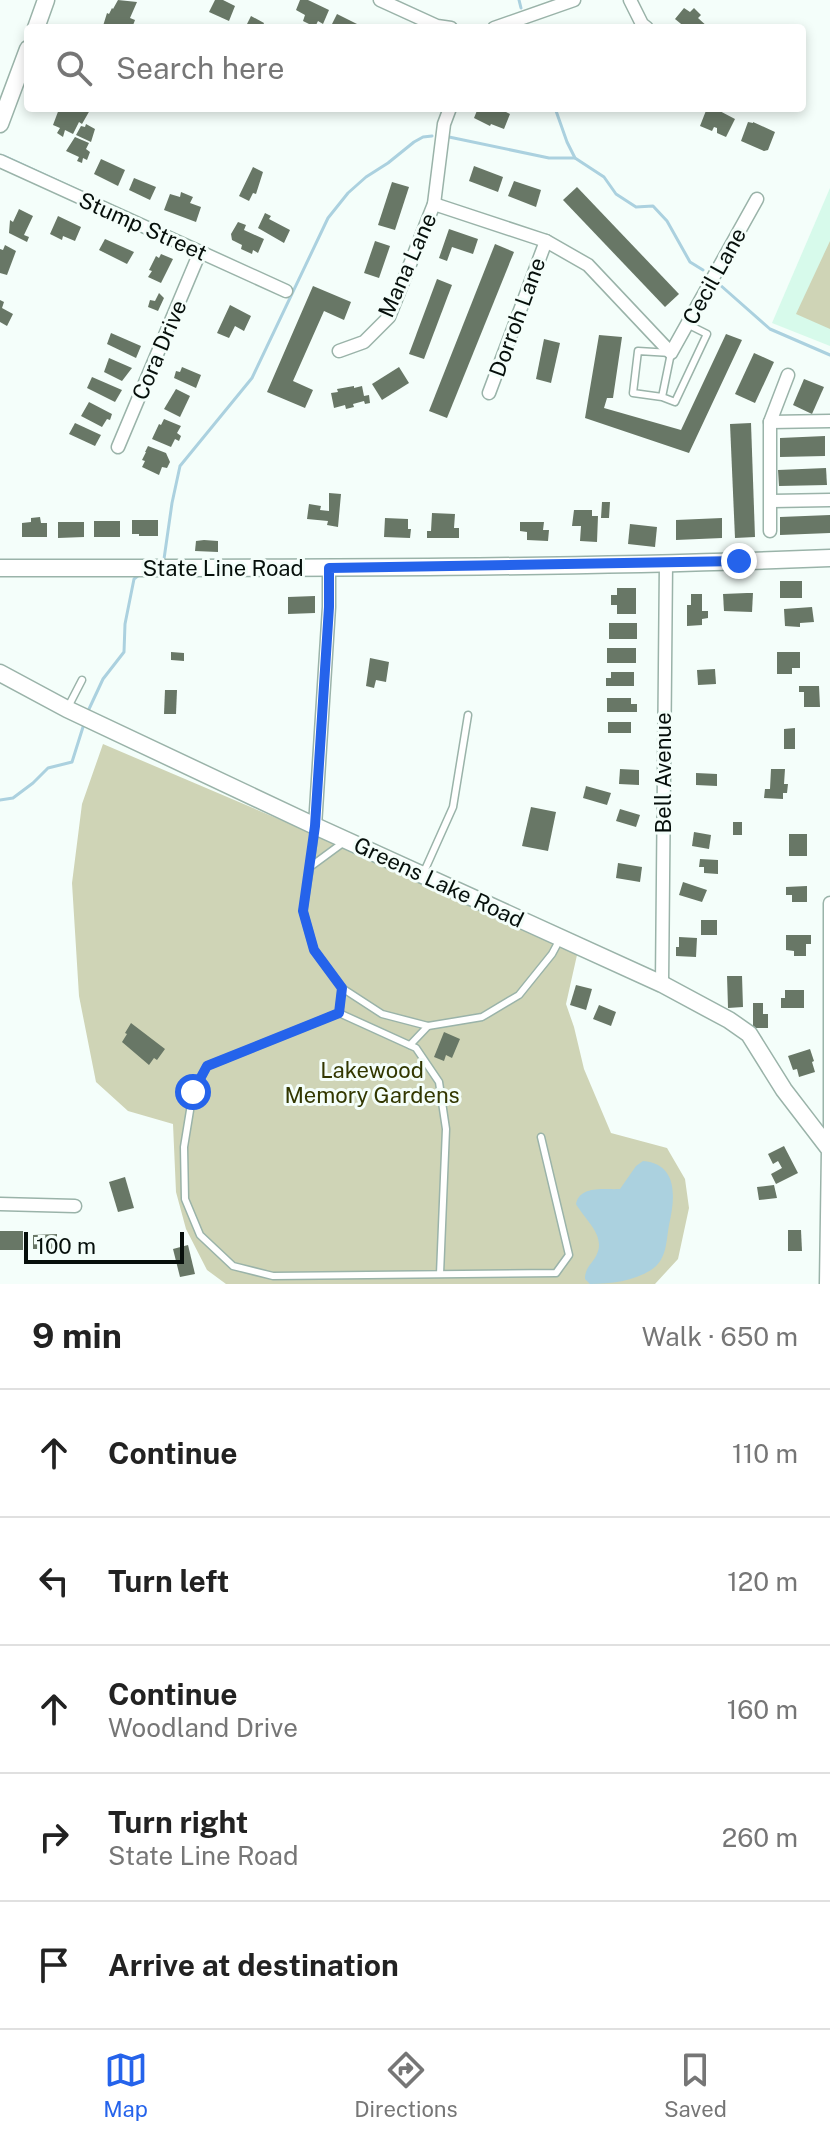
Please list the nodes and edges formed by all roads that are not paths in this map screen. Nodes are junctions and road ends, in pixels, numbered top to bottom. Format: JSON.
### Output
{"nodes":[{"id":1,"x":46,"y":0,"type":"edge"},
{"id":2,"x":380,"y":0,"type":"edge"},
{"id":3,"x":574,"y":0,"type":"edge"},
{"id":4,"x":630,"y":0,"type":"edge"},
{"id":5,"x":37,"y":24,"type":"edge"},
{"id":6,"x":433,"y":24,"type":"edge"},
{"id":7,"x":505,"y":24,"type":"edge"},
{"id":8,"x":642,"y":24,"type":"edge"},
{"id":9,"x":24,"y":60,"type":"edge"},
{"id":10,"x":448,"y":112,"type":"edge"},
{"id":11,"x":0,"y":124,"type":"edge"},
{"id":12,"x":0,"y":161,"type":"edge"},
{"id":13,"x":757,"y":199,"type":"dead end"},
{"id":14,"x":434,"y":204,"type":"junction"},
{"id":15,"x":546,"y":241,"type":"junction"},
{"id":16,"x":200,"y":252,"type":"junction"},
{"id":17,"x":286,"y":291,"type":"dead end"},
{"id":18,"x":687,"y":324,"type":"junction"},
{"id":19,"x":339,"y":351,"type":"dead end"},
{"id":20,"x":671,"y":353,"type":"junction"},
{"id":21,"x":788,"y":375,"type":"dead end"},
{"id":22,"x":489,"y":393,"type":"dead end"},
{"id":23,"x":662,"y":397,"type":"junction"},
{"id":24,"x":830,"y":421,"type":"edge"},
{"id":25,"x":770,"y":422,"type":"junction"},
{"id":26,"x":118,"y":447,"type":"dead end"},
{"id":27,"x":830,"y":500,"type":"edge"},
{"id":28,"x":772,"y":501,"type":"junction"},
{"id":29,"x":770,"y":531,"type":"dead end"},
{"id":30,"x":830,"y":558,"type":"edge"},
{"id":31,"x":666,"y":563,"type":"junction"},
{"id":32,"x":0,"y":568,"type":"edge"},
{"id":33,"x":329,"y":568,"type":"junction"},
{"id":34,"x":0,"y":673,"type":"edge"},
{"id":35,"x":82,"y":680,"type":"dead end"},
{"id":36,"x":67,"y":709,"type":"junction"},
{"id":37,"x":468,"y":715,"type":"dead end"},
{"id":38,"x":315,"y":826,"type":"junction"},
{"id":39,"x":348,"y":840,"type":"junction"},
{"id":40,"x":310,"y":867,"type":"junction"},
{"id":41,"x":423,"y":874,"type":"junction"},
{"id":42,"x":830,"y":903,"type":"edge"},
{"id":43,"x":830,"y":923,"type":"edge"},
{"id":44,"x":560,"y":939,"type":"junction"},
{"id":45,"x":662,"y":984,"type":"junction"},
{"id":46,"x":342,"y":988,"type":"junction"},
{"id":47,"x":339,"y":1013,"type":"junction"},
{"id":48,"x":428,"y":1026,"type":"junction"},
{"id":49,"x":410,"y":1045,"type":"junction"},
{"id":50,"x":541,"y":1137,"type":"dead end"},
{"id":51,"x":830,"y":1150,"type":"edge"},
{"id":52,"x":0,"y":1204,"type":"edge"},
{"id":53,"x":75,"y":1206,"type":"dead end"},
{"id":54,"x":440,"y":1274,"type":"junction"},
{"id":55,"x":342,"y":1275,"type":"junction"},
{"id":56,"x":369,"y":1275,"type":"junction"},
{"id":57,"x":345,"y":1284,"type":"edge"},
{"id":58,"x":369,"y":1284,"type":"edge"},
{"id":59,"x":828,"y":1284,"type":"edge"}],
"edges":[{"from":1,"to":5,"type":"street"},
{"from":2,"to":6,"type":"street"},
{"from":3,"to":7,"type":"street"},
{"from":4,"to":8,"type":"street"},
{"from":9,"to":11,"type":"street"},
{"from":10,"to":14,"type":"street","name":"Mana Lane"},
{"from":12,"to":16,"type":"street","name":"Stump Street"},
{"from":13,"to":18,"type":"street","name":"Cecil Lane"},
{"from":14,"to":15,"type":"street"},
{"from":14,"to":19,"type":"street","name":"Mana Lane"},
{"from":15,"to":20,"type":"street"},
{"from":15,"to":22,"type":"street","name":"Dorroh Lane"},
{"from":16,"to":17,"type":"street","name":"Stump Street"},
{"from":16,"to":26,"type":"street","name":"Cora Drive"},
{"from":18,"to":20,"type":"street","name":"Cecil Lane"},
{"from":18,"to":23,"type":"lane"},
{"from":20,"to":23,"type":"lane"},
{"from":20,"to":23,"type":"lane"},
{"from":21,"to":25,"type":"street"},
{"from":24,"to":25,"type":"street"},
{"from":25,"to":28,"type":"street"},
{"from":27,"to":28,"type":"street"},
{"from":28,"to":29,"type":"street"},
{"from":30,"to":31,"type":"street","name":"State Line Road"},
{"from":31,"to":33,"type":"street","name":"State Line Road"},
{"from":31,"to":45,"type":"street","name":"Bell Avenue"},
{"from":32,"to":33,"type":"street","name":"State Line Road"},
{"from":33,"to":38,"type":"street"},
{"from":34,"to":36,"type":"street","name":"Greens Lake Road"},
{"from":35,"to":36,"type":"lane"},
{"from":36,"to":38,"type":"street","name":"Greens Lake Road"},
{"from":37,"to":41,"type":"lane"},
{"from":38,"to":39,"type":"street","name":"Greens Lake Road"},
{"from":38,"to":40,"type":"lane"},
{"from":39,"to":40,"type":"lane"},
{"from":39,"to":41,"type":"street","name":"Greens Lake Road"},
{"from":40,"to":46,"type":"lane"},
{"from":41,"to":44,"type":"street","name":"Greens Lake Road"},
{"from":42,"to":43,"type":"street"},
{"from":43,"to":51,"type":"street"},
{"from":44,"to":45,"type":"street","name":"Greens Lake Road"},
{"from":44,"to":48,"type":"lane"},
{"from":45,"to":51,"type":"street","name":"Greens Lake Road"},
{"from":46,"to":47,"type":"lane"},
{"from":46,"to":48,"type":"lane"},
{"from":47,"to":49,"type":"lane"},
{"from":47,"to":55,"type":"lane"},
{"from":48,"to":49,"type":"lane"},
{"from":49,"to":54,"type":"lane"},
{"from":50,"to":54,"type":"lane"},
{"from":51,"to":59,"type":"street"},
{"from":52,"to":53,"type":"street"},
{"from":54,"to":56,"type":"lane"},
{"from":55,"to":56,"type":"lane"},
{"from":55,"to":57,"type":"lane"},
{"from":56,"to":58,"type":"lane"}]}
